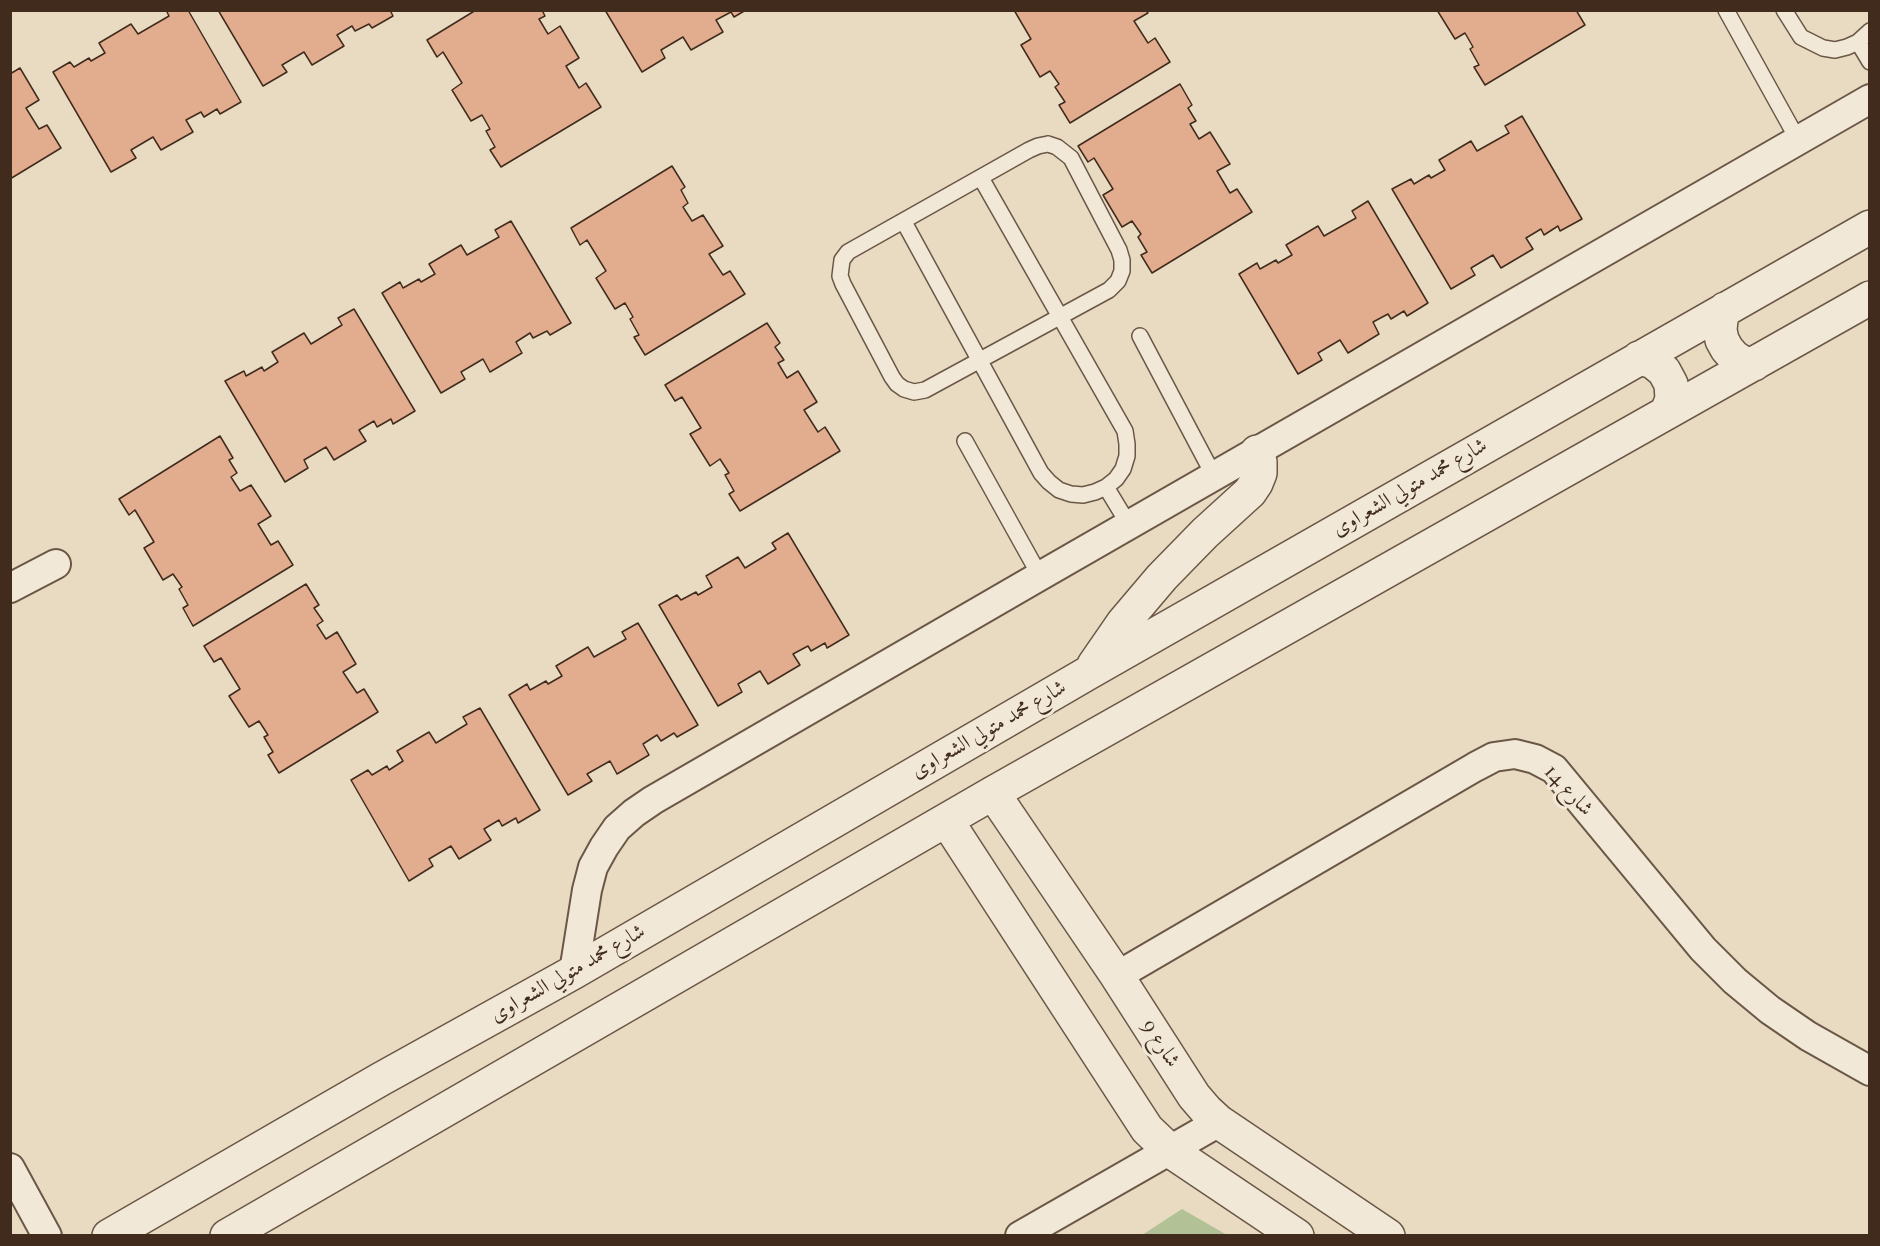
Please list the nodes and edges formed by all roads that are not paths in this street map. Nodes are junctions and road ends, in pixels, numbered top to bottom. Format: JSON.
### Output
{"nodes":[{"id":1,"x":1726,"y":10,"type":"edge"},
{"id":2,"x":1784,"y":10,"type":"edge"},
{"id":3,"x":1869,"y":31,"type":"edge"},
{"id":4,"x":1858,"y":42,"type":"junction"},
{"id":5,"x":1869,"y":62,"type":"edge"},
{"id":6,"x":1869,"y":99,"type":"edge"},
{"id":7,"x":1798,"y":140,"type":"junction"},
{"id":8,"x":981,"y":178,"type":"junction"},
{"id":9,"x":904,"y":222,"type":"junction"},
{"id":10,"x":1869,"y":227,"type":"edge"},
{"id":11,"x":1869,"y":298,"type":"edge"},
{"id":12,"x":1725,"y":309,"type":"junction"},
{"id":13,"x":1059,"y":317,"type":"junction"},
{"id":14,"x":1140,"y":336,"type":"dead end"},
{"id":15,"x":1639,"y":358,"type":"junction"},
{"id":16,"x":980,"y":361,"type":"junction"},
{"id":17,"x":1754,"y":364,"type":"junction"},
{"id":18,"x":1667,"y":412,"type":"junction"},
{"id":19,"x":965,"y":441,"type":"dead end"},
{"id":20,"x":1257,"y":452,"type":"junction"},
{"id":21,"x":1214,"y":476,"type":"junction"},
{"id":22,"x":1106,"y":487,"type":"junction"},
{"id":23,"x":1129,"y":525,"type":"junction"},
{"id":24,"x":56,"y":564,"type":"dead end"},
{"id":25,"x":1040,"y":576,"type":"junction"},
{"id":26,"x":10,"y":588,"type":"edge"},
{"id":27,"x":1088,"y":673,"type":"junction"},
{"id":28,"x":993,"y":794,"type":"junction"},
{"id":29,"x":947,"y":821,"type":"junction"},
{"id":30,"x":574,"y":972,"type":"junction"},
{"id":31,"x":1117,"y":976,"type":"junction"},
{"id":32,"x":1869,"y":1071,"type":"edge"},
{"id":33,"x":1219,"y":1122,"type":"junction"},
{"id":34,"x":1169,"y":1150,"type":"junction"},
{"id":35,"x":10,"y":1168,"type":"edge"},
{"id":36,"x":47,"y":1236,"type":"edge"},
{"id":37,"x":109,"y":1236,"type":"edge"},
{"id":38,"x":227,"y":1236,"type":"edge"},
{"id":39,"x":1020,"y":1236,"type":"edge"},
{"id":40,"x":1297,"y":1236,"type":"edge"},
{"id":41,"x":1388,"y":1236,"type":"edge"}],
"edges":[{"from":1,"to":7,"type":"lane"},
{"from":2,"to":4,"type":"lane"},
{"from":3,"to":4,"type":"lane"},
{"from":4,"to":5,"type":"lane"},
{"from":6,"to":7,"type":"street"},
{"from":7,"to":20,"type":"street"},
{"from":8,"to":9,"type":"lane"},
{"from":8,"to":13,"type":"lane"},
{"from":8,"to":13,"type":"lane"},
{"from":9,"to":16,"type":"lane"},
{"from":9,"to":16,"type":"lane"},
{"from":10,"to":12,"type":"street","name":"شارع محمد متولي الشعراوى"},
{"from":11,"to":17,"type":"street"},
{"from":12,"to":15,"type":"street","name":"شارع محمد متولي الشعراوى"},
{"from":12,"to":17,"type":"street"},
{"from":13,"to":16,"type":"lane"},
{"from":13,"to":22,"type":"lane"},
{"from":14,"to":21,"type":"lane"},
{"from":15,"to":18,"type":"street"},
{"from":15,"to":27,"type":"street","name":"شارع محمد متولي الشعراوى"},
{"from":16,"to":22,"type":"lane"},
{"from":17,"to":18,"type":"street"},
{"from":18,"to":28,"type":"street"},
{"from":19,"to":25,"type":"lane"},
{"from":20,"to":21,"type":"street"},
{"from":20,"to":27,"type":"street"},
{"from":21,"to":23,"type":"street"},
{"from":22,"to":23,"type":"lane"},
{"from":23,"to":25,"type":"street"},
{"from":24,"to":26,"type":"street"},
{"from":25,"to":30,"type":"street"},
{"from":27,"to":30,"type":"street","name":"شارع محمد متولي الشعراوى"},
{"from":28,"to":29,"type":"street"},
{"from":28,"to":31,"type":"street","name":"شارع 9"},
{"from":29,"to":34,"type":"street"},
{"from":29,"to":38,"type":"street"},
{"from":30,"to":37,"type":"street","name":"شارع محمد متولي الشعراوى"},
{"from":31,"to":32,"type":"street","name":"شارع 14"},
{"from":31,"to":33,"type":"street","name":"شارع 9"},
{"from":33,"to":34,"type":"street"},
{"from":33,"to":41,"type":"street","name":"شارع 9"},
{"from":34,"to":39,"type":"street"},
{"from":34,"to":40,"type":"street"},
{"from":35,"to":36,"type":"street"}]}
